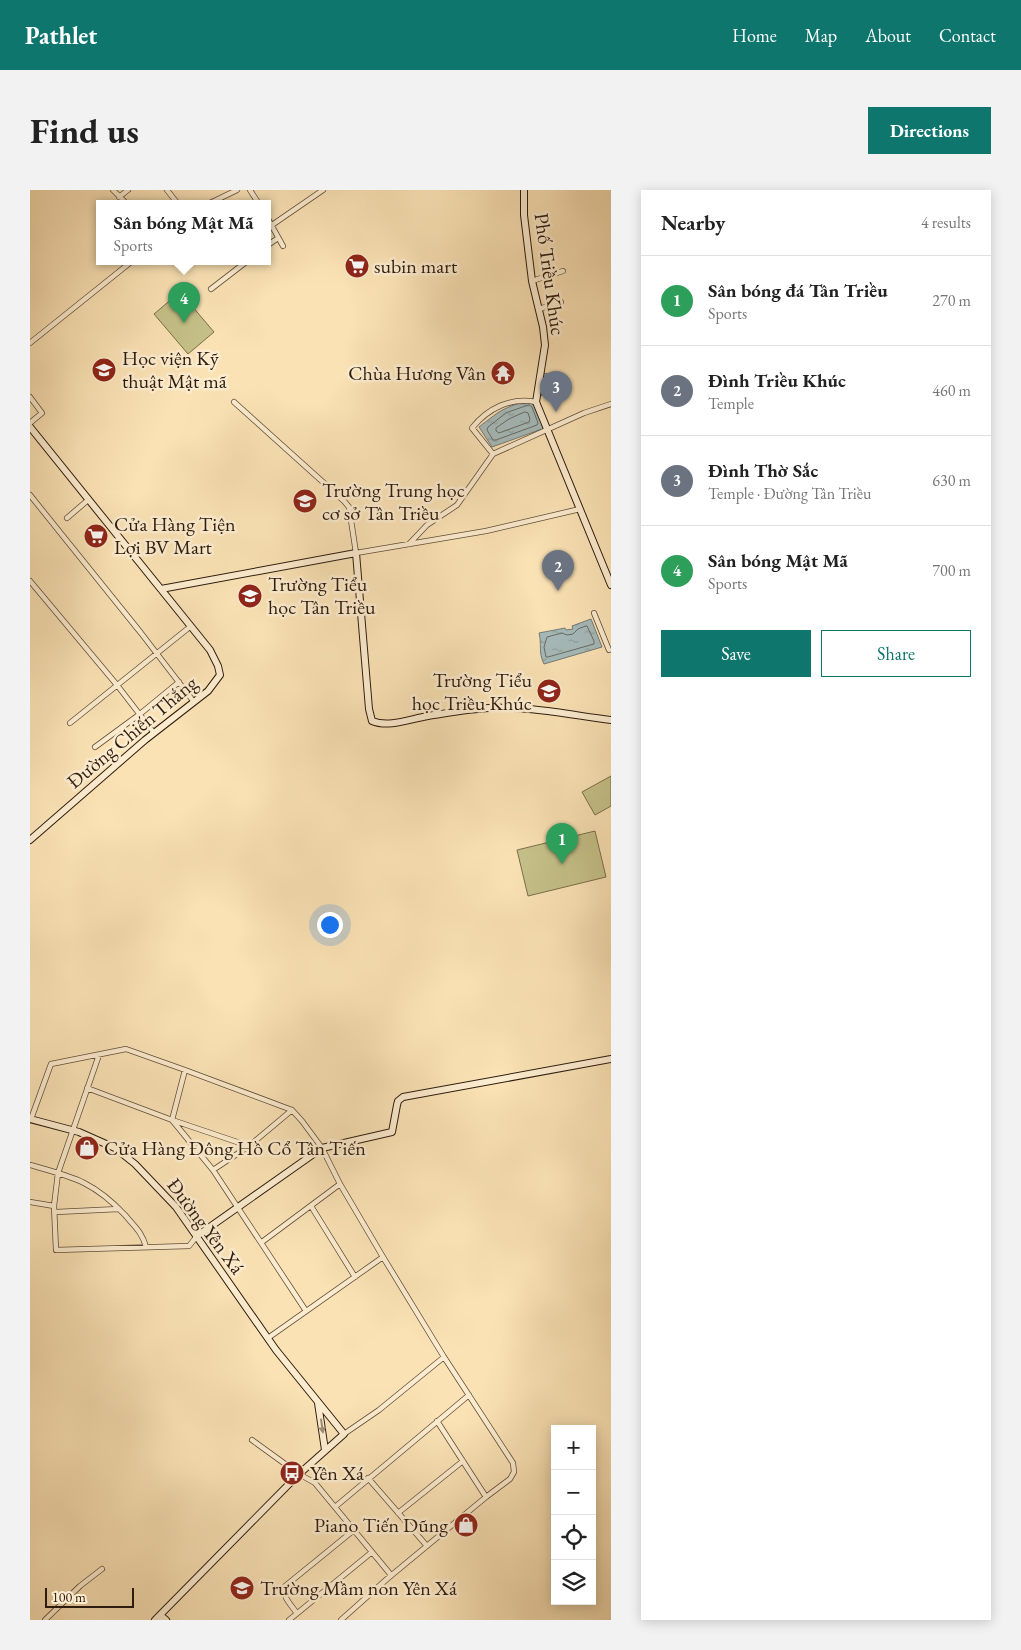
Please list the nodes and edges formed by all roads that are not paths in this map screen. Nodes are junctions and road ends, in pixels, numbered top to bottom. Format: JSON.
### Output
{"nodes":[{"id":1,"x":113,"y":190,"type":"edge"},
{"id":2,"x":128,"y":190,"type":"edge"},
{"id":3,"x":167,"y":190,"type":"edge"},
{"id":4,"x":237,"y":190,"type":"edge"},
{"id":5,"x":323,"y":190,"type":"edge"},
{"id":6,"x":524,"y":190,"type":"edge"},
{"id":7,"x":120,"y":197,"type":"junction"},
{"id":8,"x":123,"y":200,"type":"edge"},
{"id":9,"x":175,"y":200,"type":"edge"},
{"id":10,"x":216,"y":200,"type":"edge"},
{"id":11,"x":272,"y":225,"type":"joint"},
{"id":12,"x":278,"y":238,"type":"junction"},
{"id":13,"x":271,"y":243,"type":"edge"},
{"id":14,"x":283,"y":246,"type":"dead end"},
{"id":15,"x":127,"y":265,"type":"edge"},
{"id":16,"x":242,"y":265,"type":"edge"},
{"id":17,"x":563,"y":271,"type":"dead end"},
{"id":18,"x":532,"y":281,"type":"junction"},
{"id":19,"x":211,"y":289,"type":"dead end"},
{"id":20,"x":561,"y":302,"type":"dead end"},
{"id":21,"x":539,"y":309,"type":"junction"},
{"id":22,"x":30,"y":343,"type":"edge"},
{"id":23,"x":30,"y":397,"type":"edge"},
{"id":24,"x":234,"y":402,"type":"dead end"},
{"id":25,"x":536,"y":402,"type":"junction"},
{"id":26,"x":611,"y":404,"type":"edge"},
{"id":27,"x":30,"y":423,"type":"edge"},
{"id":28,"x":30,"y":427,"type":"edge"},
{"id":29,"x":547,"y":430,"type":"junction"},
{"id":30,"x":493,"y":454,"type":"junction"},
{"id":31,"x":30,"y":495,"type":"edge"},
{"id":32,"x":88,"y":500,"type":"junction"},
{"id":33,"x":580,"y":509,"type":"junction"},
{"id":34,"x":67,"y":518,"type":"dead end"},
{"id":35,"x":409,"y":544,"type":"junction"},
{"id":36,"x":356,"y":553,"type":"junction"},
{"id":37,"x":30,"y":581,"type":"edge"},
{"id":38,"x":611,"y":585,"type":"edge"},
{"id":39,"x":161,"y":589,"type":"junction"},
{"id":40,"x":594,"y":613,"type":"dead end"},
{"id":41,"x":191,"y":626,"type":"junction"},
{"id":42,"x":609,"y":650,"type":"dead end"},
{"id":43,"x":157,"y":653,"type":"junction"},
{"id":44,"x":180,"y":682,"type":"junction"},
{"id":45,"x":117,"y":685,"type":"junction"},
{"id":46,"x":194,"y":702,"type":"junction"},
{"id":47,"x":140,"y":714,"type":"junction"},
{"id":48,"x":611,"y":720,"type":"edge"},
{"id":49,"x":70,"y":723,"type":"dead end"},
{"id":50,"x":154,"y":732,"type":"junction"},
{"id":51,"x":95,"y":747,"type":"dead end"},
{"id":52,"x":30,"y":840,"type":"edge"},
{"id":53,"x":99,"y":1055,"type":"junction"},
{"id":54,"x":611,"y":1060,"type":"edge"},
{"id":55,"x":186,"y":1070,"type":"junction"},
{"id":56,"x":87,"y":1088,"type":"junction"},
{"id":57,"x":292,"y":1110,"type":"junction"},
{"id":58,"x":30,"y":1119,"type":"edge"},
{"id":59,"x":172,"y":1120,"type":"junction"},
{"id":60,"x":72,"y":1130,"type":"junction"},
{"id":61,"x":249,"y":1146,"type":"junction"},
{"id":62,"x":322,"y":1148,"type":"junction"},
{"id":63,"x":30,"y":1165,"type":"edge"},
{"id":64,"x":214,"y":1170,"type":"junction"},
{"id":65,"x":58,"y":1173,"type":"junction"},
{"id":66,"x":340,"y":1184,"type":"junction"},
{"id":67,"x":30,"y":1202,"type":"edge"},
{"id":68,"x":54,"y":1206,"type":"junction"},
{"id":69,"x":311,"y":1206,"type":"junction"},
{"id":70,"x":239,"y":1208,"type":"junction"},
{"id":71,"x":119,"y":1209,"type":"junction"},
{"id":72,"x":56,"y":1212,"type":"junction"},
{"id":73,"x":196,"y":1236,"type":"junction"},
{"id":74,"x":262,"y":1242,"type":"junction"},
{"id":75,"x":146,"y":1247,"type":"junction"},
{"id":76,"x":383,"y":1257,"type":"junction"},
{"id":77,"x":355,"y":1277,"type":"junction"},
{"id":78,"x":306,"y":1310,"type":"junction"},
{"id":79,"x":268,"y":1338,"type":"junction"},
{"id":80,"x":444,"y":1357,"type":"junction"},
{"id":81,"x":468,"y":1394,"type":"junction"},
{"id":82,"x":318,"y":1402,"type":"junction"},
{"id":83,"x":437,"y":1421,"type":"junction"},
{"id":84,"x":344,"y":1434,"type":"junction"},
{"id":85,"x":252,"y":1440,"type":"dead end"},
{"id":86,"x":325,"y":1450,"type":"junction"},
{"id":87,"x":463,"y":1461,"type":"junction"},
{"id":88,"x":299,"y":1474,"type":"junction"},
{"id":89,"x":368,"y":1478,"type":"junction"},
{"id":90,"x":486,"y":1497,"type":"junction"},
{"id":91,"x":335,"y":1506,"type":"junction"},
{"id":92,"x":398,"y":1513,"type":"junction"},
{"id":93,"x":354,"y":1530,"type":"junction"},
{"id":94,"x":427,"y":1546,"type":"junction"},
{"id":95,"x":372,"y":1552,"type":"junction"},
{"id":96,"x":102,"y":1569,"type":"dead end"},
{"id":97,"x":391,"y":1575,"type":"junction"},
{"id":98,"x":296,"y":1612,"type":"junction"},
{"id":99,"x":157,"y":1617,"type":"edge"},
{"id":100,"x":45,"y":1620,"type":"edge"},
{"id":101,"x":166,"y":1620,"type":"edge"},
{"id":102,"x":289,"y":1620,"type":"edge"},
{"id":103,"x":341,"y":1620,"type":"edge"}],
"edges":[{"from":1,"to":7,"type":"street"},
{"from":2,"to":7,"type":"street"},
{"from":3,"to":9,"type":"street"},
{"from":4,"to":10,"type":"street"},
{"from":5,"to":11,"type":"street"},
{"from":6,"to":18,"type":"street","name":"Phố Triều Khúc"},
{"from":7,"to":8,"type":"street"},
{"from":11,"to":12,"type":"street"},
{"from":12,"to":13,"type":"street"},
{"from":12,"to":14,"type":"street"},
{"from":15,"to":22,"type":"street"},
{"from":16,"to":19,"type":"street"},
{"from":17,"to":18,"type":"street"},
{"from":18,"to":21,"type":"street","name":"Phố Triều Khúc"},
{"from":20,"to":21,"type":"street"},
{"from":21,"to":25,"type":"street","name":"Phố Triều Khúc"},
{"from":23,"to":27,"type":"street"},
{"from":24,"to":36,"type":"street"},
{"from":25,"to":29,"type":"street"},
{"from":25,"to":30,"type":"street"},
{"from":26,"to":29,"type":"street"},
{"from":28,"to":32,"type":"street","name":"Đường Chiến Thắng"},
{"from":29,"to":30,"type":"street"},
{"from":29,"to":33,"type":"street"},
{"from":30,"to":35,"type":"street"},
{"from":31,"to":43,"type":"street"},
{"from":32,"to":34,"type":"street"},
{"from":32,"to":39,"type":"street","name":"Đường Chiến Thắng"},
{"from":33,"to":35,"type":"street"},
{"from":33,"to":38,"type":"street"},
{"from":35,"to":36,"type":"street"},
{"from":36,"to":39,"type":"street"},
{"from":36,"to":48,"type":"street"},
{"from":37,"to":45,"type":"street"},
{"from":39,"to":41,"type":"street","name":"Đường Chiến Thắng"},
{"from":40,"to":42,"type":"street"},
{"from":41,"to":43,"type":"street"},
{"from":41,"to":46,"type":"street","name":"Đường Chiến Thắng"},
{"from":43,"to":44,"type":"street"},
{"from":43,"to":45,"type":"street"},
{"from":44,"to":46,"type":"street"},
{"from":44,"to":47,"type":"street"},
{"from":45,"to":47,"type":"street"},
{"from":45,"to":49,"type":"street"},
{"from":46,"to":50,"type":"street","name":"Đường Chiến Thắng"},
{"from":47,"to":50,"type":"street"},
{"from":47,"to":51,"type":"street"},
{"from":50,"to":52,"type":"street","name":"Đường Chiến Thắng"},
{"from":53,"to":55,"type":"street"},
{"from":53,"to":56,"type":"street"},
{"from":53,"to":58,"type":"street"},
{"from":54,"to":62,"type":"street"},
{"from":55,"to":57,"type":"street"},
{"from":55,"to":59,"type":"street"},
{"from":56,"to":59,"type":"street"},
{"from":56,"to":60,"type":"street"},
{"from":57,"to":61,"type":"street"},
{"from":57,"to":62,"type":"street"},
{"from":58,"to":60,"type":"street","name":"Đường Yên Xá"},
{"from":59,"to":61,"type":"street"},
{"from":59,"to":64,"type":"street"},
{"from":60,"to":65,"type":"street"},
{"from":60,"to":73,"type":"street","name":"Đường Yên Xá"},
{"from":61,"to":64,"type":"street"},
{"from":62,"to":66,"type":"street"},
{"from":62,"to":70,"type":"street"},
{"from":63,"to":65,"type":"street"},
{"from":64,"to":70,"type":"street"},
{"from":65,"to":68,"type":"street"},
{"from":65,"to":71,"type":"street"},
{"from":66,"to":69,"type":"street"},
{"from":66,"to":76,"type":"street"},
{"from":67,"to":68,"type":"street"},
{"from":68,"to":72,"type":"street"},
{"from":69,"to":74,"type":"street"},
{"from":69,"to":77,"type":"street"},
{"from":70,"to":73,"type":"street"},
{"from":70,"to":74,"type":"street"},
{"from":71,"to":72,"type":"street"},
{"from":71,"to":75,"type":"street"},
{"from":72,"to":75,"type":"street"},
{"from":73,"to":75,"type":"street"},
{"from":73,"to":79,"type":"street","name":"Đường Yên Xá"},
{"from":74,"to":78,"type":"street"},
{"from":76,"to":77,"type":"street"},
{"from":76,"to":80,"type":"street"},
{"from":77,"to":78,"type":"street"},
{"from":78,"to":79,"type":"street"},
{"from":79,"to":82,"type":"street","name":"Đường Yên Xá"},
{"from":80,"to":81,"type":"street"},
{"from":80,"to":84,"type":"street"},
{"from":81,"to":83,"type":"street"},
{"from":81,"to":90,"type":"street"},
{"from":82,"to":84,"type":"street","name":"Đường Yên Xá"},
{"from":82,"to":86,"type":"street","name":"Đường Yên Xá","one_way":true},
{"from":83,"to":87,"type":"street"},
{"from":83,"to":89,"type":"street"},
{"from":84,"to":86,"type":"street"},
{"from":85,"to":88,"type":"street"},
{"from":86,"to":88,"type":"street"},
{"from":87,"to":90,"type":"street"},
{"from":87,"to":92,"type":"street"},
{"from":88,"to":91,"type":"street"},
{"from":88,"to":99,"type":"street"},
{"from":89,"to":91,"type":"street"},
{"from":89,"to":92,"type":"street"},
{"from":90,"to":94,"type":"street"},
{"from":91,"to":93,"type":"street"},
{"from":92,"to":94,"type":"street"},
{"from":93,"to":95,"type":"street"},
{"from":93,"to":98,"type":"street"},
{"from":94,"to":97,"type":"street"},
{"from":95,"to":97,"type":"street"},
{"from":95,"to":98,"type":"street"},
{"from":96,"to":100,"type":"street"},
{"from":97,"to":103,"type":"street"},
{"from":98,"to":102,"type":"street"},
{"from":99,"to":101,"type":"street"}]}
